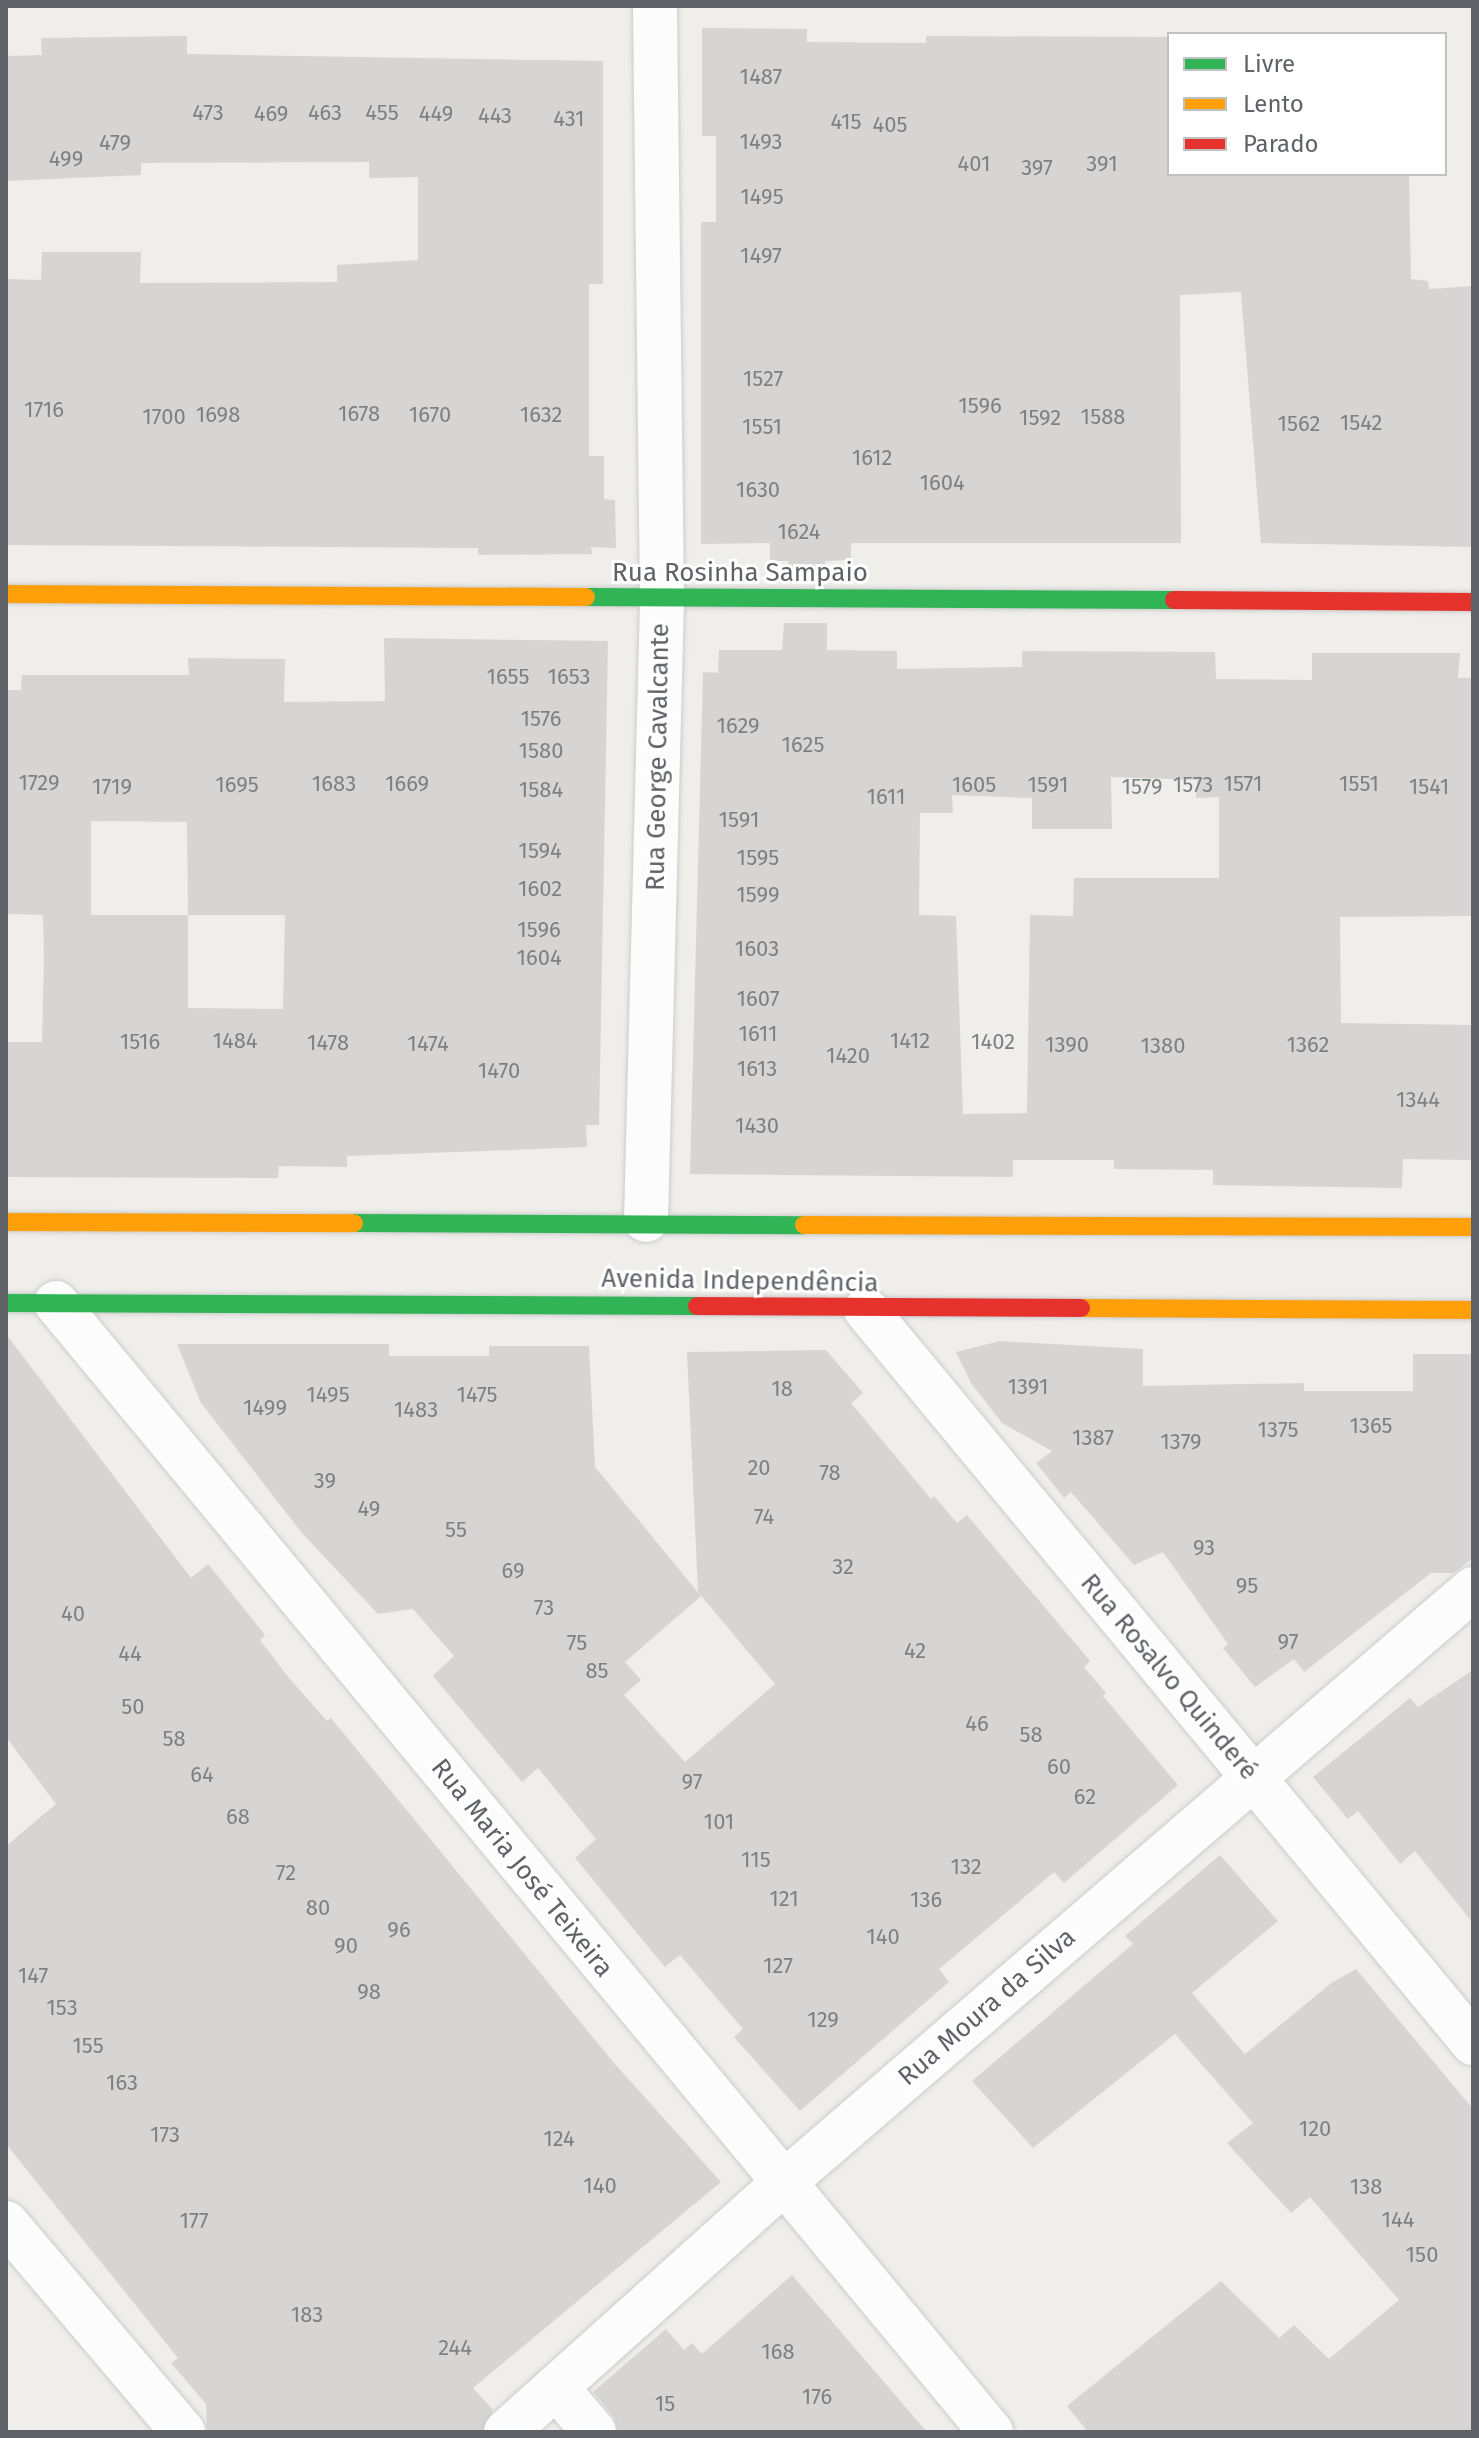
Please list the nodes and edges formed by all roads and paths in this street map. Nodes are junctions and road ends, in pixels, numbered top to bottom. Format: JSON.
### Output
{"nodes":[{"id":1,"x":655,"y":6,"type":"edge"},
{"id":2,"x":6,"y":594,"type":"edge"},
{"id":3,"x":662,"y":599,"type":"junction"},
{"id":4,"x":1473,"y":602,"type":"edge"},
{"id":5,"x":646,"y":1220,"type":"junction"},
{"id":6,"x":6,"y":1222,"type":"edge"},
{"id":7,"x":1473,"y":1227,"type":"edge"},
{"id":8,"x":6,"y":1303,"type":"edge"},
{"id":9,"x":56,"y":1303,"type":"junction"},
{"id":10,"x":866,"y":1310,"type":"junction"},
{"id":11,"x":1473,"y":1310,"type":"edge"},
{"id":12,"x":1473,"y":1589,"type":"edge"},
{"id":13,"x":1253,"y":1779,"type":"junction"},
{"id":14,"x":1473,"y":2043,"type":"edge"},
{"id":15,"x":782,"y":2184,"type":"junction"},
{"id":16,"x":6,"y":2223,"type":"edge"},
{"id":17,"x":556,"y":2387,"type":"junction"},
{"id":18,"x":183,"y":2432,"type":"edge"},
{"id":19,"x":506,"y":2432,"type":"edge"},
{"id":20,"x":594,"y":2432,"type":"edge"},
{"id":21,"x":991,"y":2432,"type":"edge"}],
"edges":[{"from":1,"to":3,"type":"street","name":"Rua George Cavalcante"},
{"from":2,"to":3,"type":"main road","name":"Rua Rosinha Sampaio"},
{"from":3,"to":4,"type":"main road","name":"Rua Rosinha Sampaio"},
{"from":3,"to":5,"type":"street","name":"Rua George Cavalcante"},
{"from":5,"to":6,"type":"main road"},
{"from":5,"to":7,"type":"main road"},
{"from":8,"to":9,"type":"main road","name":"Avenida Independência"},
{"from":9,"to":10,"type":"main road","name":"Avenida Independência"},
{"from":9,"to":15,"type":"street","name":"Rua Maria José Teixeira"},
{"from":10,"to":11,"type":"main road","name":"Avenida Independência"},
{"from":10,"to":13,"type":"street","name":"Rua Rosalvo Quinderé"},
{"from":12,"to":13,"type":"street","name":"Rua Moura da Silva"},
{"from":13,"to":14,"type":"street","name":"Rua Rosalvo Quinderé"},
{"from":13,"to":15,"type":"street","name":"Rua Moura da Silva"},
{"from":15,"to":17,"type":"street","name":"Rua Moura da Silva"},
{"from":15,"to":21,"type":"street","name":"Rua Maria José Teixeira"},
{"from":16,"to":18,"type":"street"},
{"from":17,"to":19,"type":"street","name":"Rua Moura da Silva"},
{"from":17,"to":20,"type":"street"}]}
